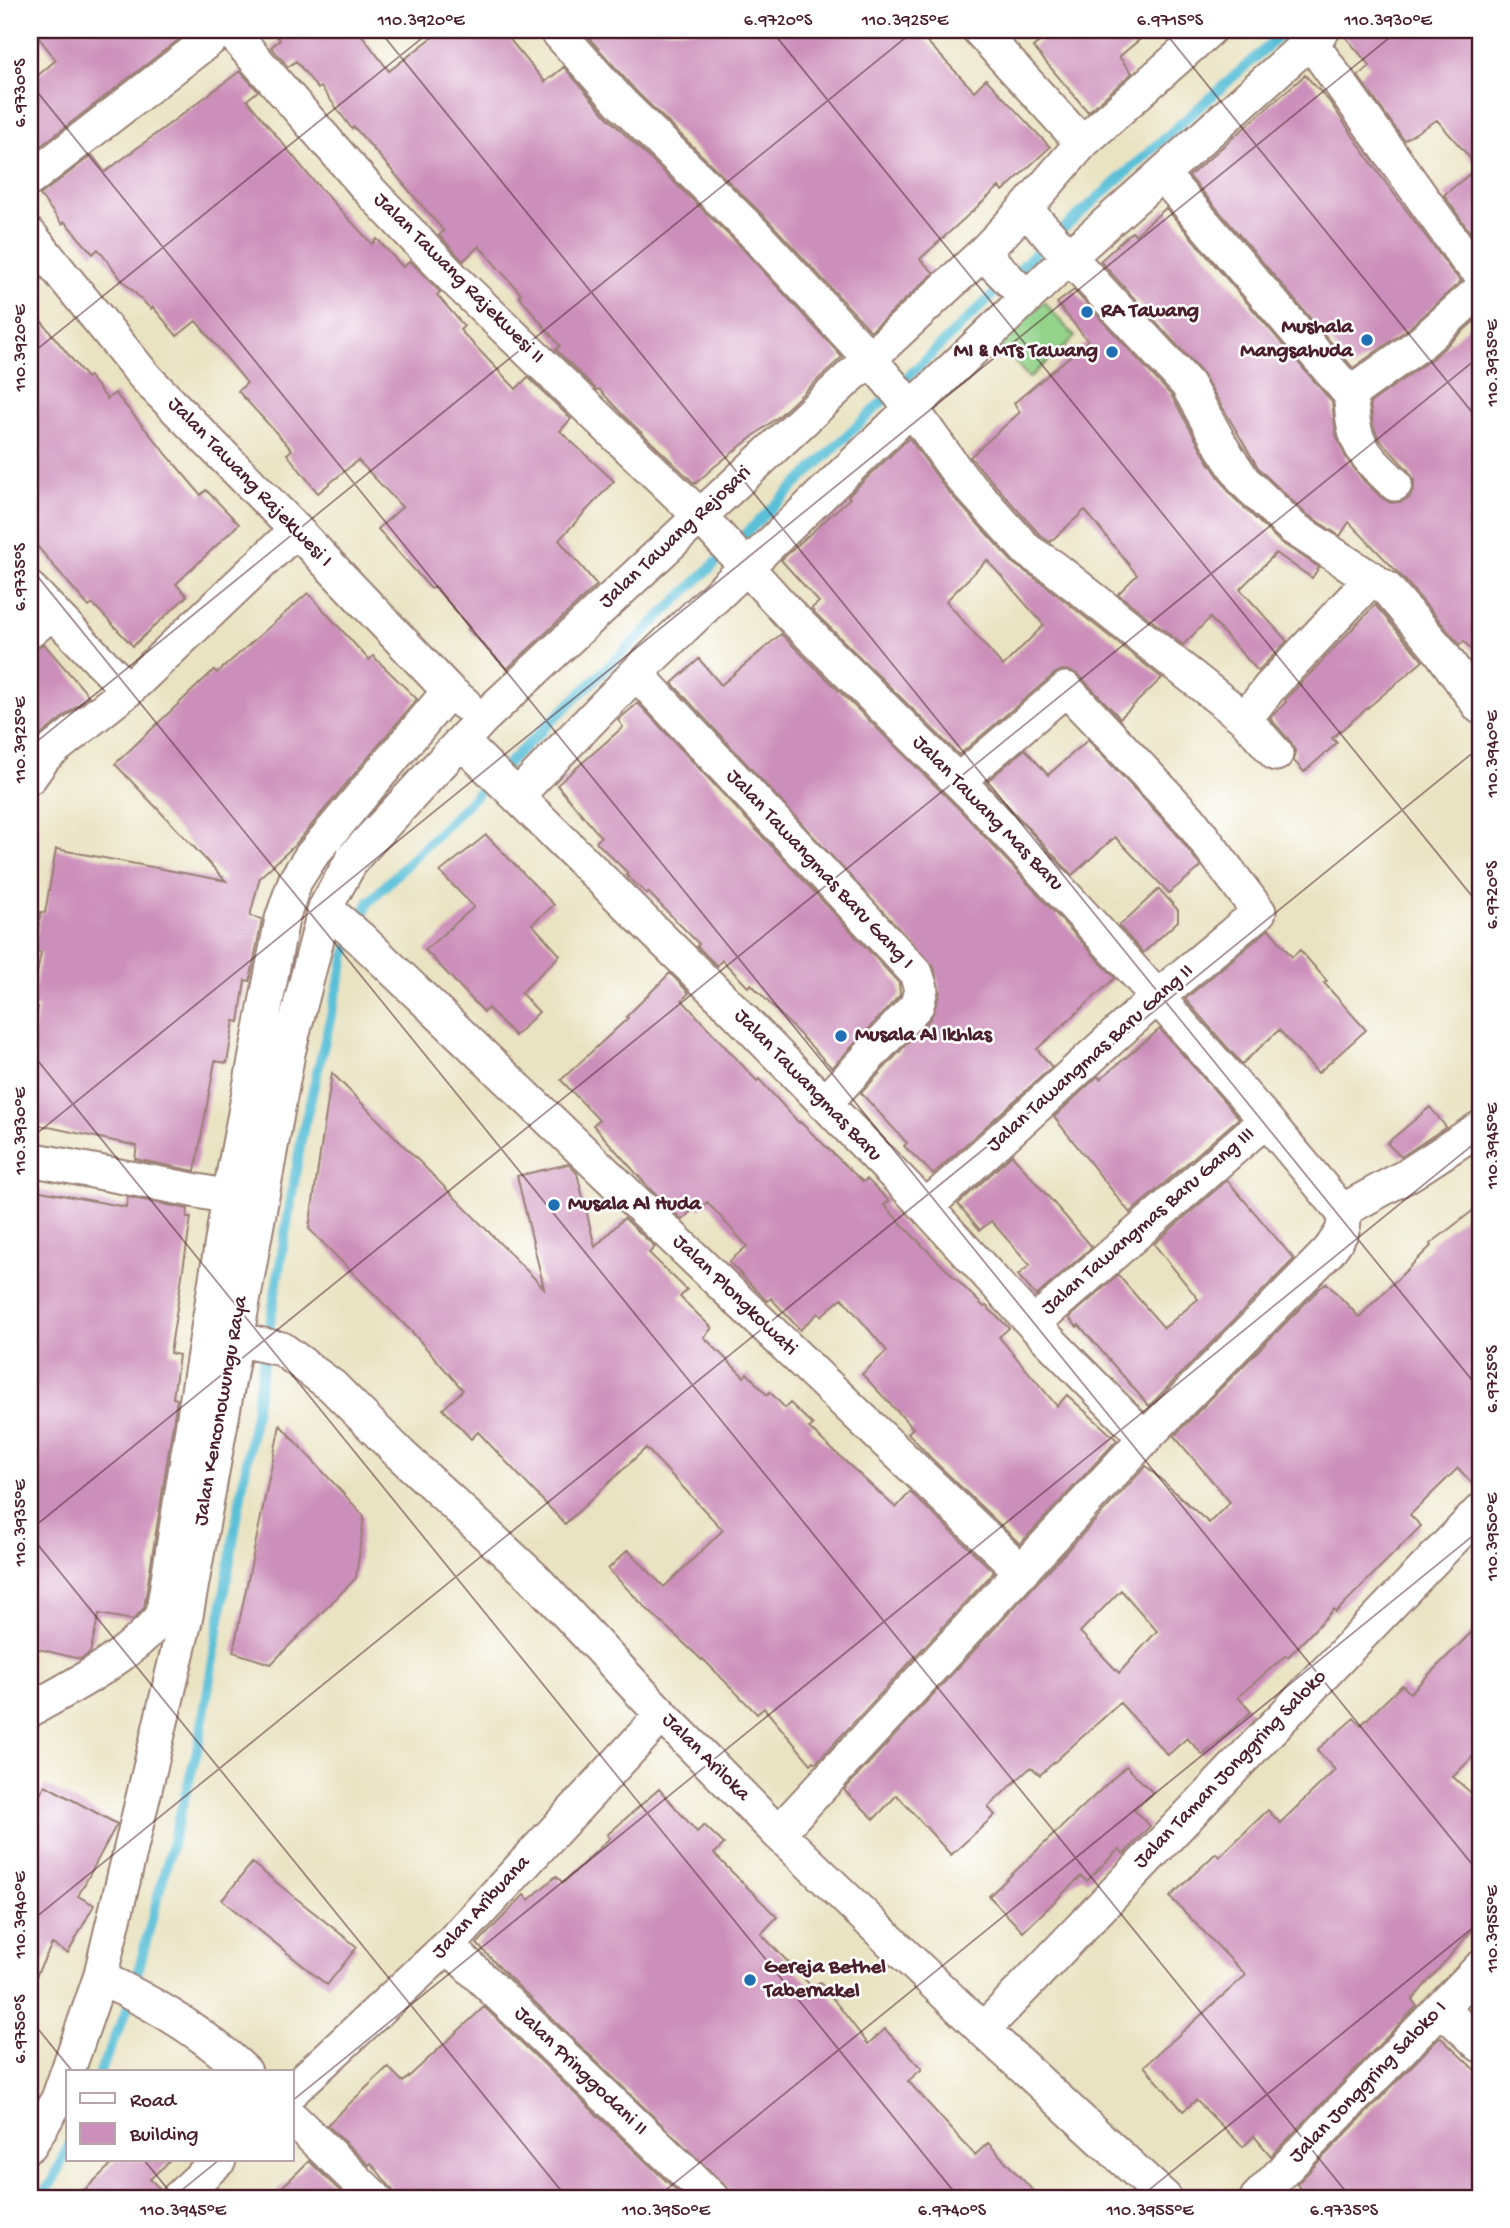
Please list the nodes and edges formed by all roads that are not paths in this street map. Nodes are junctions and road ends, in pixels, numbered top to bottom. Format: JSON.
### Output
{"nodes":[{"id":1,"x":222,"y":30,"type":"edge"},
{"id":2,"x":230,"y":30,"type":"edge"},
{"id":3,"x":556,"y":30,"type":"edge"},
{"id":4,"x":979,"y":30,"type":"edge"},
{"id":5,"x":1209,"y":30,"type":"edge"},
{"id":6,"x":1312,"y":34,"type":"edge"},
{"id":7,"x":1082,"y":143,"type":"junction"},
{"id":8,"x":1162,"y":174,"type":"junction"},
{"id":9,"x":30,"y":179,"type":"edge"},
{"id":10,"x":1029,"y":212,"type":"junction"},
{"id":11,"x":30,"y":235,"type":"edge"},
{"id":12,"x":1066,"y":252,"type":"junction"},
{"id":13,"x":987,"y":257,"type":"junction"},
{"id":14,"x":1480,"y":272,"type":"edge"},
{"id":15,"x":1480,"y":290,"type":"edge"},
{"id":16,"x":1022,"y":293,"type":"junction"},
{"id":17,"x":874,"y":364,"type":"junction"},
{"id":18,"x":1350,"y":394,"type":"junction"},
{"id":19,"x":908,"y":403,"type":"junction"},
{"id":20,"x":1395,"y":484,"type":"dead end"},
{"id":21,"x":705,"y":521,"type":"junction"},
{"id":22,"x":296,"y":530,"type":"junction"},
{"id":23,"x":743,"y":562,"type":"junction"},
{"id":24,"x":1372,"y":578,"type":"junction"},
{"id":25,"x":37,"y":611,"type":"edge"},
{"id":26,"x":636,"y":673,"type":"junction"},
{"id":27,"x":128,"y":691,"type":"junction"},
{"id":28,"x":449,"y":691,"type":"junction"},
{"id":29,"x":1480,"y":707,"type":"edge"},
{"id":30,"x":1245,"y":719,"type":"junction"},
{"id":31,"x":471,"y":736,"type":"junction"},
{"id":32,"x":1276,"y":754,"type":"dead end"},
{"id":33,"x":30,"y":777,"type":"edge"},
{"id":34,"x":958,"y":781,"type":"junction"},
{"id":35,"x":514,"y":794,"type":"junction"},
{"id":36,"x":328,"y":910,"type":"junction"},
{"id":37,"x":1156,"y":998,"type":"junction"},
{"id":38,"x":824,"y":1104,"type":"junction"},
{"id":39,"x":1266,"y":1120,"type":"junction"},
{"id":40,"x":1480,"y":1128,"type":"edge"},
{"id":41,"x":30,"y":1159,"type":"edge"},
{"id":42,"x":229,"y":1197,"type":"junction"},
{"id":43,"x":926,"y":1207,"type":"junction"},
{"id":44,"x":1342,"y":1212,"type":"junction"},
{"id":45,"x":1033,"y":1324,"type":"junction"},
{"id":46,"x":255,"y":1343,"type":"junction"},
{"id":47,"x":1144,"y":1438,"type":"junction"},
{"id":48,"x":1480,"y":1511,"type":"edge"},
{"id":49,"x":1020,"y":1570,"type":"junction"},
{"id":50,"x":30,"y":1710,"type":"edge"},
{"id":51,"x":662,"y":1715,"type":"junction"},
{"id":52,"x":778,"y":1833,"type":"junction"},
{"id":53,"x":448,"y":1946,"type":"junction"},
{"id":54,"x":1480,"y":1968,"type":"edge"},
{"id":55,"x":107,"y":1981,"type":"junction"},
{"id":56,"x":1442,"y":2010,"type":"junction"},
{"id":57,"x":983,"y":2030,"type":"junction"},
{"id":58,"x":1480,"y":2045,"type":"edge"},
{"id":59,"x":70,"y":2070,"type":"edge"},
{"id":60,"x":243,"y":2070,"type":"edge"},
{"id":61,"x":66,"y":2080,"type":"edge"},
{"id":62,"x":294,"y":2089,"type":"edge"},
{"id":63,"x":294,"y":2120,"type":"edge"},
{"id":64,"x":30,"y":2146,"type":"edge"},
{"id":65,"x":217,"y":2162,"type":"edge"},
{"id":66,"x":178,"y":2198,"type":"edge"},
{"id":67,"x":375,"y":2198,"type":"edge"},
{"id":68,"x":712,"y":2198,"type":"edge"},
{"id":69,"x":1165,"y":2198,"type":"edge"},
{"id":70,"x":1256,"y":2198,"type":"edge"}],
"edges":[{"from":1,"to":9,"type":"street"},
{"from":2,"to":21,"type":"street","name":"Jalan Tawang Rajekwesi II"},
{"from":3,"to":17,"type":"street"},
{"from":4,"to":7,"type":"street"},
{"from":5,"to":7,"type":"street","name":"Jalan Tawang Rejosari"},
{"from":6,"to":8,"type":"street"},
{"from":6,"to":14,"type":"street"},
{"from":7,"to":10,"type":"street","name":"Jalan Tawang Rejosari"},
{"from":8,"to":12,"type":"street"},
{"from":8,"to":18,"type":"street"},
{"from":10,"to":12,"type":"street"},
{"from":10,"to":13,"type":"street","name":"Jalan Tawang Rejosari"},
{"from":11,"to":22,"type":"street","name":"Jalan Tawang Rajekwesi I"},
{"from":12,"to":16,"type":"street"},
{"from":12,"to":24,"type":"street"},
{"from":13,"to":16,"type":"street"},
{"from":13,"to":17,"type":"street","name":"Jalan Tawang Rejosari"},
{"from":15,"to":18,"type":"street"},
{"from":16,"to":19,"type":"street"},
{"from":17,"to":19,"type":"street"},
{"from":17,"to":21,"type":"street","name":"Jalan Tawang Rejosari"},
{"from":18,"to":20,"type":"street"},
{"from":19,"to":23,"type":"street"},
{"from":19,"to":30,"type":"street"},
{"from":21,"to":23,"type":"street","name":"Jalan Tawang Mas Baru"},
{"from":21,"to":31,"type":"street","name":"Jalan Tawang Rejosari"},
{"from":22,"to":27,"type":"street"},
{"from":22,"to":28,"type":"street","name":"Jalan Tawang Rajekwesi I"},
{"from":23,"to":26,"type":"street"},
{"from":23,"to":34,"type":"street","name":"Jalan Tawang Mas Baru"},
{"from":24,"to":29,"type":"street"},
{"from":24,"to":30,"type":"street"},
{"from":25,"to":27,"type":"street"},
{"from":26,"to":35,"type":"street"},
{"from":26,"to":38,"type":"street","name":"Jalan Tawangmas Baru Gang I"},
{"from":27,"to":33,"type":"street"},
{"from":28,"to":31,"type":"street","name":"Jalan Tawang Rajekwesi I"},
{"from":28,"to":42,"type":"street"},
{"from":30,"to":32,"type":"street"},
{"from":31,"to":35,"type":"street","name":"Jalan Tawangmas Baru"},
{"from":31,"to":36,"type":"street","name":"Jalan Kenconowungu Raya"},
{"from":34,"to":37,"type":"street","name":"Jalan Tawang Mas Baru"},
{"from":34,"to":37,"type":"street","name":"Jalan Tawangmas Baru Gang II"},
{"from":35,"to":38,"type":"street","name":"Jalan Tawangmas Baru"},
{"from":36,"to":46,"type":"street","name":"Jalan Kenconowungu Raya"},
{"from":36,"to":49,"type":"street","name":"Jalan Plongkowati"},
{"from":37,"to":39,"type":"street","name":"Jalan Tawang Mas Baru"},
{"from":37,"to":43,"type":"street","name":"Jalan Tawangmas Baru Gang II"},
{"from":38,"to":43,"type":"street","name":"Jalan Tawangmas Baru"},
{"from":39,"to":44,"type":"street","name":"Jalan Tawang Mas Baru"},
{"from":39,"to":45,"type":"street","name":"Jalan Tawangmas Baru Gang III"},
{"from":40,"to":44,"type":"street"},
{"from":41,"to":42,"type":"street"},
{"from":42,"to":50,"type":"street"},
{"from":43,"to":45,"type":"street","name":"Jalan Tawangmas Baru"},
{"from":44,"to":47,"type":"street"},
{"from":45,"to":47,"type":"street","name":"Jalan Tawangmas Baru"},
{"from":46,"to":51,"type":"street","name":"Jalan Ariloka"},
{"from":46,"to":55,"type":"street","name":"Jalan Kenconowungu Raya"},
{"from":47,"to":49,"type":"street"},
{"from":48,"to":57,"type":"street","name":"Jalan Taman Jonggring Saloko"},
{"from":49,"to":52,"type":"street"},
{"from":51,"to":52,"type":"street","name":"Jalan Ariloka"},
{"from":51,"to":53,"type":"street","name":"Jalan Aribuana"},
{"from":52,"to":57,"type":"street","name":"Jalan Ariloka"},
{"from":53,"to":62,"type":"street","name":"Jalan Aribuana"},
{"from":53,"to":68,"type":"street","name":"Jalan Pringgodani II"},
{"from":54,"to":56,"type":"street","name":"Jalan Jonggring Saloko I"},
{"from":55,"to":59,"type":"street","name":"Jalan Kenconowungu Raya"},
{"from":55,"to":60,"type":"street"},
{"from":56,"to":58,"type":"street"},
{"from":56,"to":70,"type":"street","name":"Jalan Jonggring Saloko I"},
{"from":57,"to":69,"type":"street","name":"Jalan Ariloka"},
{"from":61,"to":64,"type":"street","name":"Jalan Kenconowungu Raya"},
{"from":63,"to":67,"type":"street"},
{"from":65,"to":66,"type":"street"}]}
